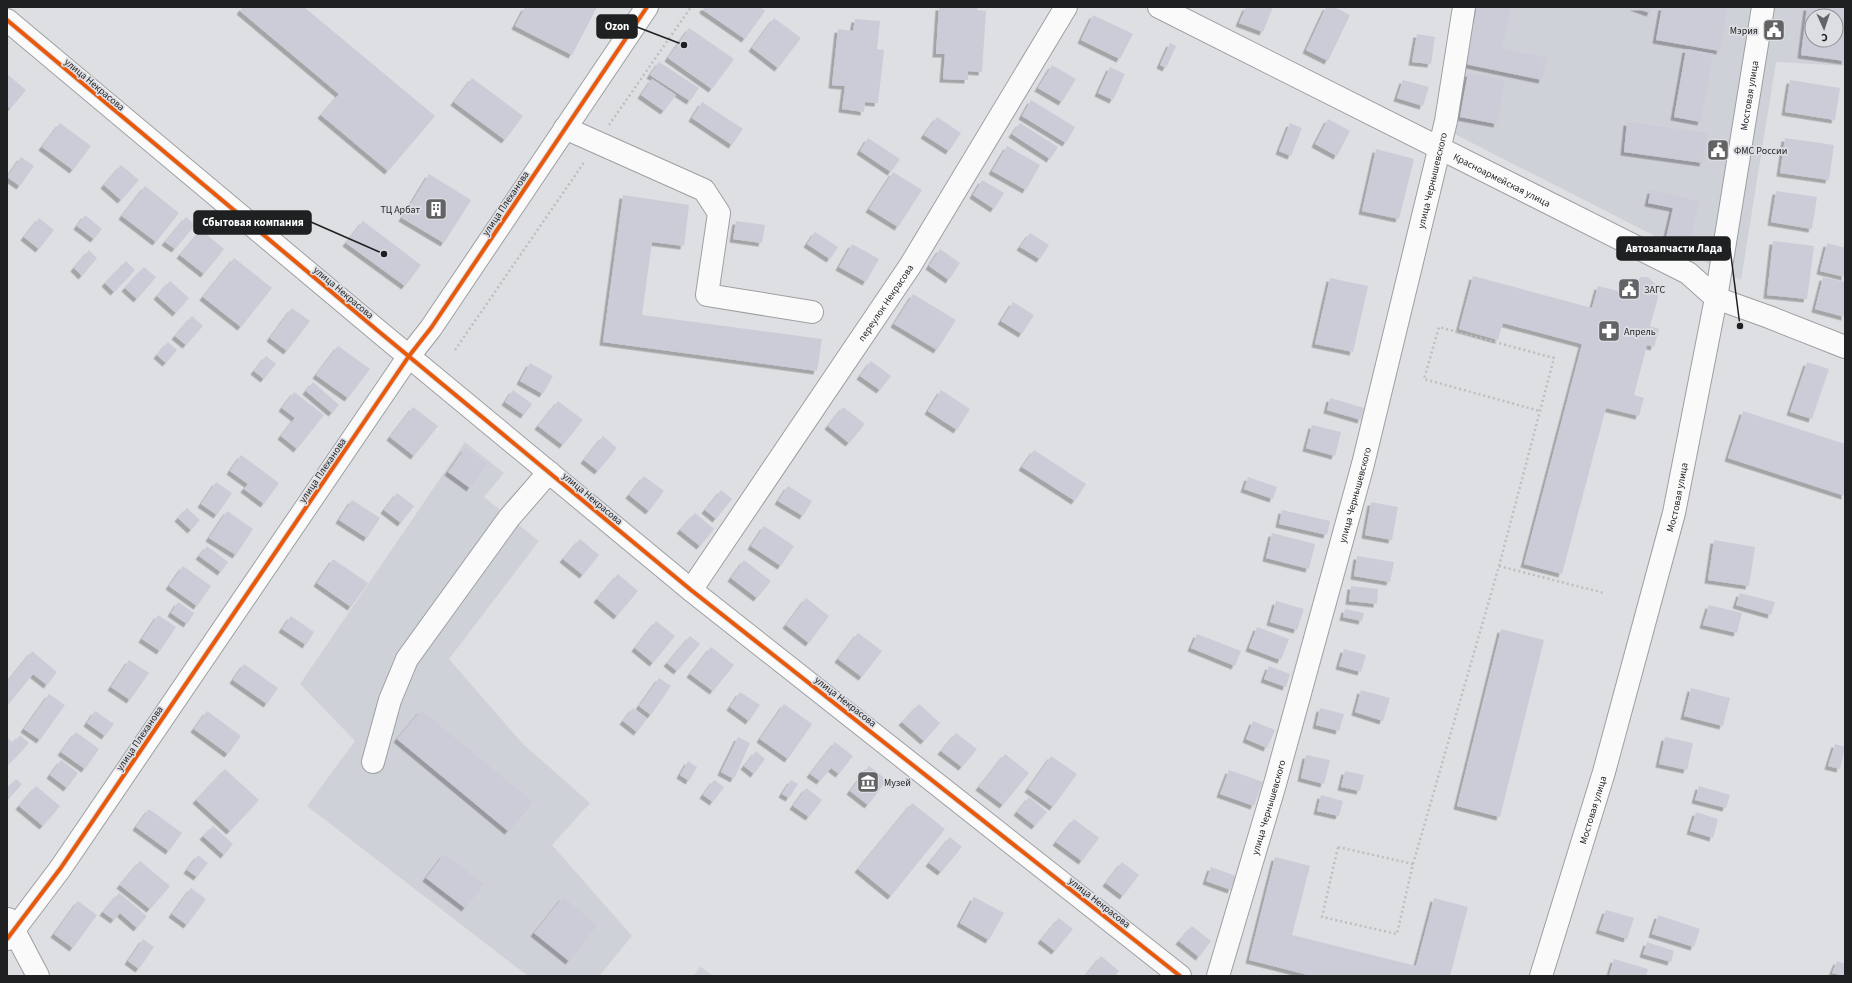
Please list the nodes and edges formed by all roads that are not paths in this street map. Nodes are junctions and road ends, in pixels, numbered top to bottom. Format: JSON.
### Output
{"nodes":[{"id":1,"x":647,"y":7,"type":"edge"},
{"id":2,"x":1066,"y":7,"type":"edge"},
{"id":3,"x":1159,"y":7,"type":"edge"},
{"id":4,"x":1464,"y":7,"type":"edge"},
{"id":5,"x":1763,"y":7,"type":"edge"},
{"id":6,"x":10,"y":28,"type":"edge"},
{"id":7,"x":566,"y":128,"type":"junction"},
{"id":8,"x":1439,"y":146,"type":"junction"},
{"id":9,"x":1716,"y":298,"type":"junction"},
{"id":10,"x":812,"y":312,"type":"dead end"},
{"id":11,"x":1845,"y":347,"type":"edge"},
{"id":12,"x":409,"y":356,"type":"junction"},
{"id":13,"x":549,"y":472,"type":"junction"},
{"id":14,"x":692,"y":590,"type":"junction"},
{"id":15,"x":373,"y":762,"type":"dead end"},
{"id":16,"x":10,"y":929,"type":"edge"},
{"id":17,"x":38,"y":976,"type":"edge"},
{"id":18,"x":1180,"y":976,"type":"edge"},
{"id":19,"x":1218,"y":976,"type":"edge"},
{"id":20,"x":1541,"y":976,"type":"edge"}],
"edges":[{"from":1,"to":7,"type":"street","name":"улица Плеханова"},
{"from":2,"to":14,"type":"street","name":"переулок Некрасова"},
{"from":3,"to":8,"type":"street","name":"Красноармейская улица"},
{"from":4,"to":8,"type":"street","name":"улица Чернышевского"},
{"from":5,"to":9,"type":"street","name":"Мостовая улица"},
{"from":6,"to":12,"type":"street","name":"улица Некрасова"},
{"from":7,"to":10,"type":"street"},
{"from":7,"to":12,"type":"street","name":"улица Плеханова"},
{"from":8,"to":9,"type":"street","name":"Красноармейская улица"},
{"from":8,"to":19,"type":"street","name":"улица Чернышевского"},
{"from":9,"to":11,"type":"street","name":"Красноармейская улица"},
{"from":9,"to":20,"type":"street","name":"Мостовая улица"},
{"from":12,"to":13,"type":"street","name":"улица Некрасова"},
{"from":12,"to":16,"type":"street","name":"улица Плеханова"},
{"from":13,"to":14,"type":"street","name":"улица Некрасова"},
{"from":13,"to":15,"type":"street"},
{"from":14,"to":18,"type":"street","name":"улица Некрасова"},
{"from":16,"to":17,"type":"street"}]}
